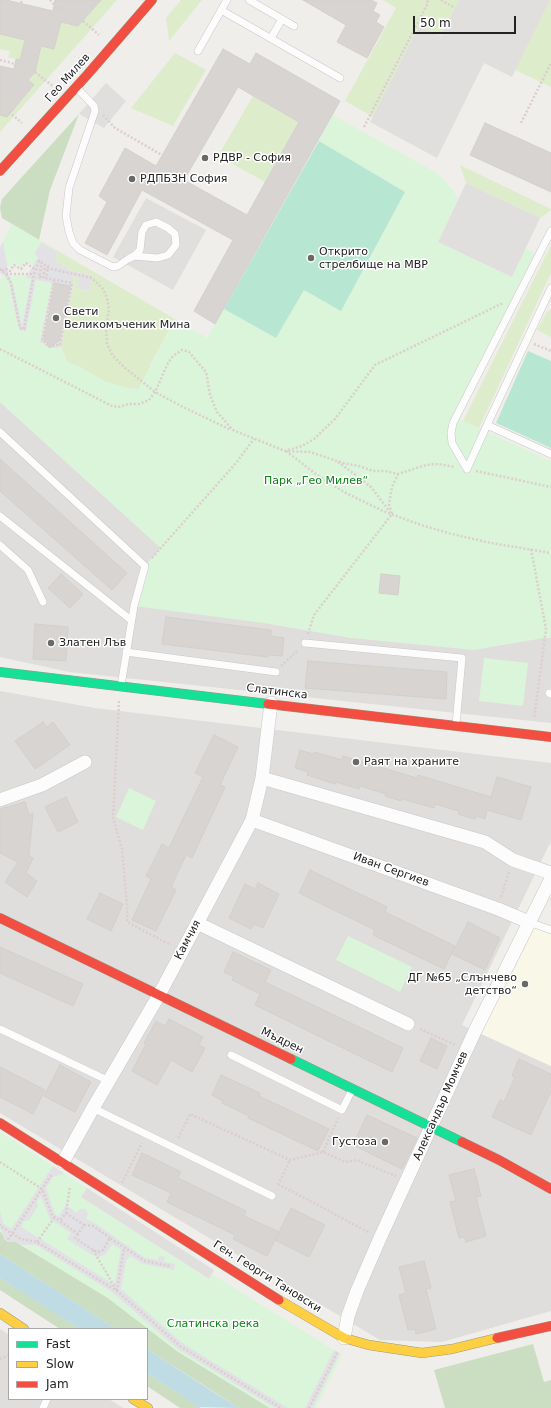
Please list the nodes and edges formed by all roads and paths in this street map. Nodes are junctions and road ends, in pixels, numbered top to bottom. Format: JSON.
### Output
{"nodes":[{"id":1,"x":50,"y":0,"type":"edge"},
{"id":2,"x":152,"y":0,"type":"edge"},
{"id":3,"x":227,"y":0,"type":"edge"},
{"id":4,"x":249,"y":0,"type":"edge"},
{"id":5,"x":427,"y":0,"type":"edge"},
{"id":6,"x":441,"y":0,"type":"edge"},
{"id":7,"x":455,"y":8,"type":"dead end"},
{"id":8,"x":64,"y":9,"type":"dead end"},
{"id":9,"x":221,"y":10,"type":"junction"},
{"id":10,"x":282,"y":19,"type":"junction"},
{"id":11,"x":83,"y":21,"type":"dead end"},
{"id":12,"x":294,"y":26,"type":"dead end"},
{"id":13,"x":99,"y":35,"type":"dead end"},
{"id":14,"x":271,"y":38,"type":"junction"},
{"id":15,"x":198,"y":51,"type":"dead end"},
{"id":16,"x":0,"y":60,"type":"edge"},
{"id":17,"x":551,"y":63,"type":"edge"},
{"id":18,"x":15,"y":64,"type":"dead end"},
{"id":19,"x":35,"y":72,"type":"dead end"},
{"id":20,"x":340,"y":78,"type":"dead end"},
{"id":21,"x":54,"y":87,"type":"dead end"},
{"id":22,"x":76,"y":87,"type":"junction"},
{"id":23,"x":9,"y":112,"type":"dead end"},
{"id":24,"x":109,"y":122,"type":"dead end"},
{"id":25,"x":22,"y":123,"type":"dead end"},
{"id":26,"x":521,"y":123,"type":"dead end"},
{"id":27,"x":364,"y":127,"type":"dead end"},
{"id":28,"x":162,"y":155,"type":"dead end"},
{"id":29,"x":0,"y":171,"type":"edge"},
{"id":30,"x":551,"y":231,"type":"edge"},
{"id":31,"x":134,"y":256,"type":"junction"},
{"id":32,"x":47,"y":268,"type":"junction"},
{"id":33,"x":1,"y":270,"type":"edge"},
{"id":34,"x":36,"y":270,"type":"junction"},
{"id":35,"x":6,"y":274,"type":"junction"},
{"id":36,"x":34,"y":274,"type":"junction"},
{"id":37,"x":54,"y":280,"type":"junction"},
{"id":38,"x":551,"y":288,"type":"edge"},
{"id":39,"x":519,"y":295,"type":"junction"},
{"id":40,"x":549,"y":297,"type":"edge"},
{"id":41,"x":527,"y":341,"type":"junction"},
{"id":42,"x":0,"y":349,"type":"edge"},
{"id":43,"x":551,"y":352,"type":"edge"},
{"id":44,"x":155,"y":392,"type":"junction"},
{"id":45,"x":487,"y":425,"type":"junction"},
{"id":46,"x":233,"y":430,"type":"junction"},
{"id":47,"x":0,"y":432,"type":"edge"},
{"id":48,"x":254,"y":439,"type":"junction"},
{"id":49,"x":285,"y":451,"type":"junction"},
{"id":50,"x":551,"y":454,"type":"edge"},
{"id":51,"x":334,"y":460,"type":"junction"},
{"id":52,"x":466,"y":469,"type":"junction"},
{"id":53,"x":398,"y":474,"type":"junction"},
{"id":54,"x":551,"y":487,"type":"edge"},
{"id":55,"x":392,"y":514,"type":"junction"},
{"id":56,"x":0,"y":516,"type":"edge"},
{"id":57,"x":0,"y":545,"type":"edge"},
{"id":58,"x":531,"y":549,"type":"junction"},
{"id":59,"x":551,"y":552,"type":"edge"},
{"id":60,"x":145,"y":566,"type":"junction"},
{"id":61,"x":44,"y":602,"type":"dead end"},
{"id":62,"x":131,"y":620,"type":"junction"},
{"id":63,"x":305,"y":643,"type":"junction"},
{"id":64,"x":126,"y":652,"type":"junction"},
{"id":65,"x":0,"y":672,"type":"edge"},
{"id":66,"x":276,"y":672,"type":"joint"},
{"id":67,"x":121,"y":686,"type":"junction"},
{"id":68,"x":119,"y":700,"type":"dead end"},
{"id":69,"x":271,"y":703,"type":"junction"},
{"id":70,"x":534,"y":724,"type":"dead end"},
{"id":71,"x":456,"y":725,"type":"junction"},
{"id":72,"x":551,"y":737,"type":"edge"},
{"id":73,"x":85,"y":762,"type":"dead end"},
{"id":74,"x":262,"y":778,"type":"junction"},
{"id":75,"x":0,"y":800,"type":"edge"},
{"id":76,"x":252,"y":820,"type":"junction"},
{"id":77,"x":513,"y":860,"type":"junction"},
{"id":78,"x":551,"y":873,"type":"edge"},
{"id":79,"x":551,"y":879,"type":"edge"},
{"id":80,"x":498,"y":909,"type":"junction"},
{"id":81,"x":0,"y":918,"type":"edge"},
{"id":82,"x":529,"y":922,"type":"junction"},
{"id":83,"x":197,"y":923,"type":"junction"},
{"id":84,"x":551,"y":930,"type":"edge"},
{"id":85,"x":183,"y":950,"type":"junction"},
{"id":86,"x":159,"y":995,"type":"junction"},
{"id":87,"x":408,"y":1024,"type":"joint"},
{"id":88,"x":0,"y":1029,"type":"edge"},
{"id":89,"x":466,"y":1049,"type":"junction"},
{"id":90,"x":231,"y":1055,"type":"dead end"},
{"id":91,"x":109,"y":1081,"type":"junction"},
{"id":92,"x":352,"y":1089,"type":"junction"},
{"id":93,"x":93,"y":1108,"type":"junction"},
{"id":94,"x":342,"y":1110,"type":"junction"},
{"id":95,"x":0,"y":1123,"type":"edge"},
{"id":96,"x":431,"y":1127,"type":"junction"},
{"id":97,"x":146,"y":1134,"type":"junction"},
{"id":98,"x":172,"y":1147,"type":"junction"},
{"id":99,"x":323,"y":1152,"type":"junction"},
{"id":100,"x":290,"y":1160,"type":"junction"},
{"id":101,"x":0,"y":1162,"type":"edge"},
{"id":102,"x":68,"y":1165,"type":"junction"},
{"id":103,"x":408,"y":1180,"type":"junction"},
{"id":104,"x":278,"y":1184,"type":"junction"},
{"id":105,"x":42,"y":1188,"type":"junction"},
{"id":106,"x":551,"y":1189,"type":"edge"},
{"id":107,"x":116,"y":1196,"type":"junction"},
{"id":108,"x":272,"y":1196,"type":"joint"},
{"id":109,"x":66,"y":1213,"type":"junction"},
{"id":110,"x":54,"y":1218,"type":"junction"},
{"id":111,"x":60,"y":1222,"type":"junction"},
{"id":112,"x":0,"y":1224,"type":"edge"},
{"id":113,"x":84,"y":1225,"type":"junction"},
{"id":114,"x":12,"y":1234,"type":"junction"},
{"id":115,"x":78,"y":1234,"type":"junction"},
{"id":116,"x":110,"y":1238,"type":"junction"},
{"id":117,"x":380,"y":1238,"type":"junction"},
{"id":118,"x":38,"y":1242,"type":"junction"},
{"id":119,"x":124,"y":1248,"type":"junction"},
{"id":120,"x":0,"y":1249,"type":"edge"},
{"id":121,"x":93,"y":1250,"type":"junction"},
{"id":122,"x":170,"y":1266,"type":"dead end"},
{"id":123,"x":117,"y":1291,"type":"junction"},
{"id":124,"x":0,"y":1313,"type":"edge"},
{"id":125,"x":551,"y":1326,"type":"edge"},
{"id":126,"x":22,"y":1328,"type":"edge"},
{"id":127,"x":344,"y":1338,"type":"junction"},
{"id":128,"x":136,"y":1400,"type":"edge"},
{"id":129,"x":148,"y":1408,"type":"edge"},
{"id":130,"x":282,"y":1408,"type":"edge"},
{"id":131,"x":309,"y":1408,"type":"edge"}],
"edges":[{"from":1,"to":8,"type":"path"},
{"from":2,"to":22,"type":"street","name":"Гео Милев"},
{"from":3,"to":9,"type":"lane"},
{"from":4,"to":10,"type":"lane"},
{"from":5,"to":27,"type":"path"},
{"from":6,"to":7,"type":"path"},
{"from":9,"to":14,"type":"lane"},
{"from":9,"to":15,"type":"lane"},
{"from":10,"to":12,"type":"lane"},
{"from":10,"to":14,"type":"lane"},
{"from":11,"to":13,"type":"path"},
{"from":14,"to":20,"type":"lane"},
{"from":16,"to":18,"type":"path"},
{"from":17,"to":26,"type":"path"},
{"from":19,"to":21,"type":"path"},
{"from":22,"to":29,"type":"street","name":"Гео Милев"},
{"from":22,"to":31,"type":"lane"},
{"from":23,"to":25,"type":"path"},
{"from":24,"to":28,"type":"path"},
{"from":30,"to":39,"type":"lane"},
{"from":31,"to":31,"type":"lane"},
{"from":32,"to":34,"type":"path"},
{"from":32,"to":37,"type":"path"},
{"from":32,"to":44,"type":"path"},
{"from":33,"to":34,"type":"path"},
{"from":33,"to":35,"type":"path"},
{"from":34,"to":36,"type":"path"},
{"from":35,"to":36,"type":"path"},
{"from":35,"to":36,"type":"path"},
{"from":37,"to":37,"type":"path"},
{"from":38,"to":40,"type":"lane"},
{"from":39,"to":49,"type":"path"},
{"from":39,"to":52,"type":"lane"},
{"from":40,"to":41,"type":"lane"},
{"from":41,"to":43,"type":"path"},
{"from":41,"to":45,"type":"lane"},
{"from":42,"to":44,"type":"path"},
{"from":44,"to":46,"type":"path"},
{"from":44,"to":46,"type":"path"},
{"from":45,"to":50,"type":"lane"},
{"from":45,"to":52,"type":"lane"},
{"from":46,"to":48,"type":"path"},
{"from":47,"to":60,"type":"lane"},
{"from":48,"to":49,"type":"path"},
{"from":48,"to":60,"type":"path"},
{"from":49,"to":51,"type":"path"},
{"from":49,"to":55,"type":"path"},
{"from":51,"to":53,"type":"path"},
{"from":51,"to":55,"type":"path"},
{"from":52,"to":53,"type":"path"},
{"from":52,"to":54,"type":"path"},
{"from":53,"to":55,"type":"path"},
{"from":55,"to":58,"type":"path"},
{"from":55,"to":63,"type":"path"},
{"from":56,"to":62,"type":"lane"},
{"from":57,"to":61,"type":"lane"},
{"from":58,"to":59,"type":"path"},
{"from":58,"to":70,"type":"path"},
{"from":60,"to":62,"type":"lane"},
{"from":62,"to":64,"type":"lane"},
{"from":63,"to":66,"type":"path"},
{"from":63,"to":71,"type":"lane"},
{"from":64,"to":66,"type":"lane"},
{"from":64,"to":67,"type":"lane"},
{"from":65,"to":67,"type":"street","name":"Слатинска"},
{"from":67,"to":69,"type":"street","name":"Слатинска"},
{"from":68,"to":85,"type":"path"},
{"from":69,"to":71,"type":"street","name":"Слатинска"},
{"from":69,"to":74,"type":"street","name":"Камчия"},
{"from":71,"to":72,"type":"street","name":"Слатинска"},
{"from":73,"to":75,"type":"street"},
{"from":74,"to":76,"type":"street","name":"Камчия"},
{"from":74,"to":77,"type":"street"},
{"from":76,"to":80,"type":"street","name":"Иван Сергиев"},
{"from":76,"to":83,"type":"street","name":"Камчия"},
{"from":77,"to":78,"type":"street"},
{"from":77,"to":80,"type":"path"},
{"from":79,"to":82,"type":"street","name":"Александър Момчев"},
{"from":80,"to":82,"type":"street","name":"Иван Сергиев"},
{"from":81,"to":86,"type":"street","name":"Мъдрен"},
{"from":82,"to":84,"type":"lane"},
{"from":82,"to":89,"type":"street","name":"Александър Момчев"},
{"from":83,"to":85,"type":"street","name":"Камчия"},
{"from":83,"to":87,"type":"street"},
{"from":85,"to":86,"type":"street","name":"Камчия"},
{"from":86,"to":91,"type":"street","name":"Камчия"},
{"from":86,"to":92,"type":"street","name":"Мъдрен"},
{"from":87,"to":89,"type":"path"},
{"from":88,"to":91,"type":"lane"},
{"from":89,"to":96,"type":"street","name":"Александър Момчев"},
{"from":90,"to":94,"type":"lane"},
{"from":91,"to":93,"type":"street","name":"Камчия"},
{"from":92,"to":94,"type":"lane"},
{"from":92,"to":96,"type":"street","name":"Мъдрен"},
{"from":93,"to":97,"type":"lane"},
{"from":93,"to":102,"type":"street","name":"Камчия"},
{"from":94,"to":99,"type":"path"},
{"from":95,"to":102,"type":"street","name":"Ген. Георги Тановски"},
{"from":96,"to":103,"type":"street","name":"Александър Момчев"},
{"from":96,"to":106,"type":"street","name":"Мъдрен"},
{"from":97,"to":98,"type":"lane"},
{"from":97,"to":107,"type":"path"},
{"from":98,"to":100,"type":"path"},
{"from":98,"to":108,"type":"lane"},
{"from":99,"to":100,"type":"path"},
{"from":99,"to":103,"type":"path"},
{"from":100,"to":104,"type":"path"},
{"from":101,"to":105,"type":"path"},
{"from":102,"to":105,"type":"path"},
{"from":102,"to":107,"type":"street","name":"Ген. Георги Тановски"},
{"from":102,"to":109,"type":"path"},
{"from":103,"to":117,"type":"street","name":"Александър Момчев"},
{"from":104,"to":108,"type":"path"},
{"from":104,"to":117,"type":"path"},
{"from":105,"to":110,"type":"path"},
{"from":105,"to":114,"type":"path"},
{"from":107,"to":127,"type":"street","name":"Ген. Георги Тановски"},
{"from":109,"to":111,"type":"path"},
{"from":109,"to":113,"type":"path"},
{"from":110,"to":111,"type":"path"},
{"from":110,"to":118,"type":"path"},
{"from":111,"to":115,"type":"path"},
{"from":112,"to":114,"type":"path"},
{"from":113,"to":115,"type":"path"},
{"from":113,"to":116,"type":"path"},
{"from":114,"to":118,"type":"path"},
{"from":114,"to":120,"type":"path"},
{"from":115,"to":121,"type":"path"},
{"from":116,"to":119,"type":"path"},
{"from":116,"to":121,"type":"path"},
{"from":117,"to":127,"type":"street","name":"Александър Момчев"},
{"from":118,"to":123,"type":"path"},
{"from":119,"to":122,"type":"path"},
{"from":119,"to":123,"type":"path"},
{"from":121,"to":123,"type":"path"},
{"from":123,"to":130,"type":"path"},
{"from":124,"to":126,"type":"street"},
{"from":125,"to":127,"type":"street","name":"Ген. Георги Тановски"},
{"from":127,"to":131,"type":"path"},
{"from":128,"to":129,"type":"street"}]}
